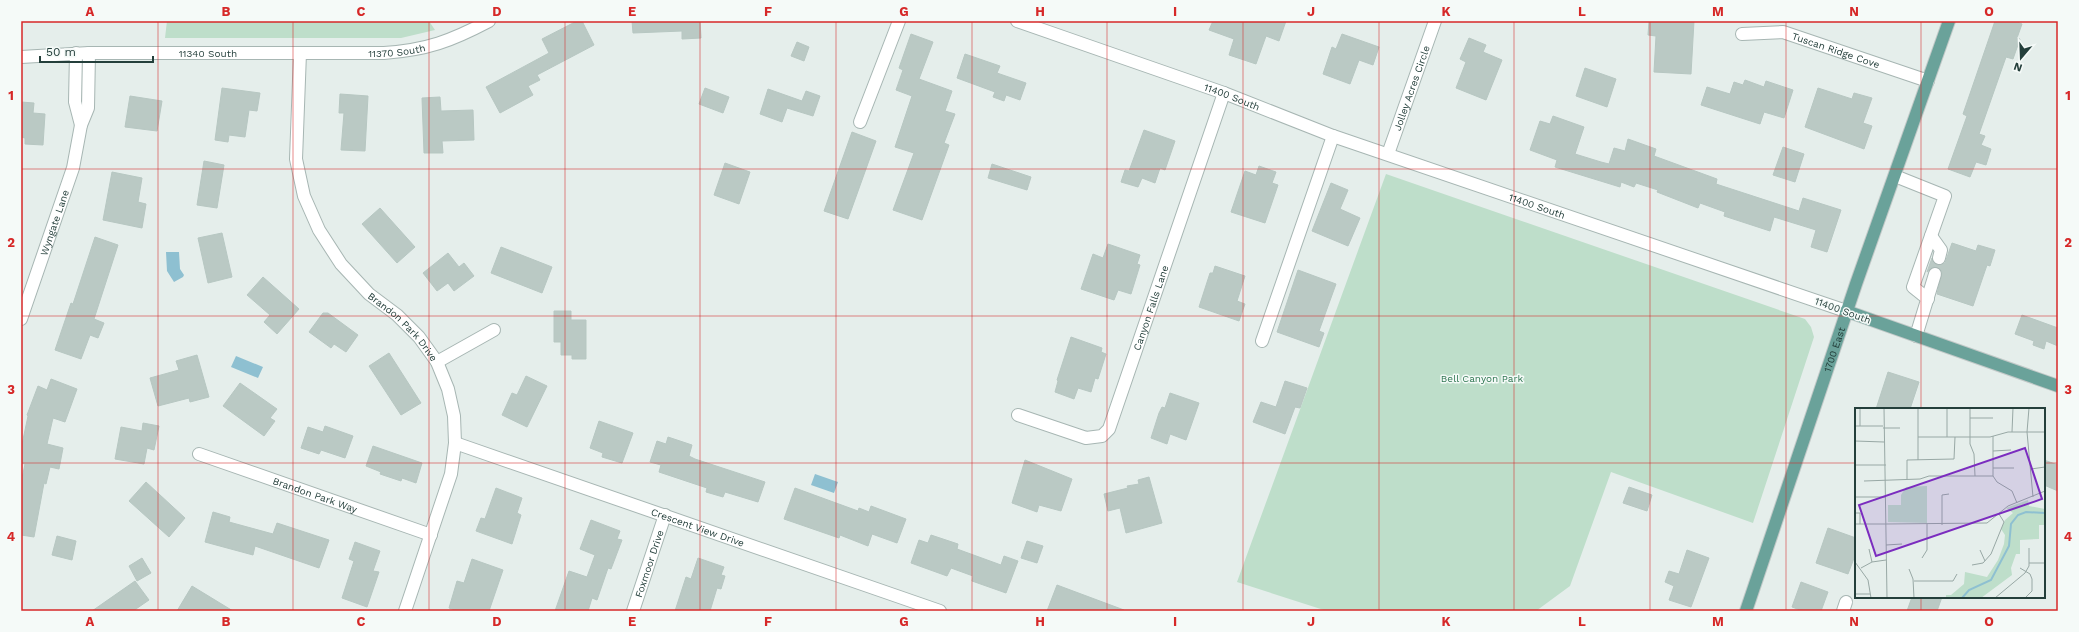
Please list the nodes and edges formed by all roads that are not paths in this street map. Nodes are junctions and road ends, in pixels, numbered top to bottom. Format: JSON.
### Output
{"nodes":[{"id":1,"x":489,"y":21,"type":"edge"},
{"id":2,"x":899,"y":21,"type":"edge"},
{"id":3,"x":1017,"y":21,"type":"edge"},
{"id":4,"x":1435,"y":21,"type":"edge"},
{"id":5,"x":1949,"y":21,"type":"edge"},
{"id":6,"x":1742,"y":34,"type":"dead end"},
{"id":7,"x":76,"y":53,"type":"junction"},
{"id":8,"x":89,"y":53,"type":"junction"},
{"id":9,"x":300,"y":53,"type":"junction"},
{"id":10,"x":21,"y":57,"type":"edge"},
{"id":11,"x":1928,"y":81,"type":"junction"},
{"id":12,"x":1224,"y":93,"type":"junction"},
{"id":13,"x":860,"y":122,"type":"dead end"},
{"id":14,"x":81,"y":125,"type":"junction"},
{"id":15,"x":1333,"y":136,"type":"junction"},
{"id":16,"x":1388,"y":154,"type":"junction"},
{"id":17,"x":1895,"y":176,"type":"junction"},
{"id":18,"x":1931,"y":236,"type":"junction"},
{"id":19,"x":1939,"y":258,"type":"dead end"},
{"id":20,"x":1934,"y":274,"type":"dead end"},
{"id":21,"x":1928,"y":300,"type":"junction"},
{"id":22,"x":1846,"y":311,"type":"junction"},
{"id":23,"x":21,"y":319,"type":"edge"},
{"id":24,"x":494,"y":330,"type":"dead end"},
{"id":25,"x":1916,"y":336,"type":"junction"},
{"id":26,"x":1262,"y":341,"type":"dead end"},
{"id":27,"x":437,"y":362,"type":"junction"},
{"id":28,"x":2058,"y":386,"type":"edge"},
{"id":29,"x":1018,"y":415,"type":"dead end"},
{"id":30,"x":456,"y":443,"type":"junction"},
{"id":31,"x":199,"y":454,"type":"dead end"},
{"id":32,"x":665,"y":515,"type":"junction"},
{"id":33,"x":431,"y":535,"type":"junction"},
{"id":34,"x":405,"y":611,"type":"edge"},
{"id":35,"x":633,"y":611,"type":"edge"},
{"id":36,"x":940,"y":611,"type":"edge"},
{"id":37,"x":1746,"y":611,"type":"edge"}],
"edges":[{"from":1,"to":9,"type":"street","name":"11370 South"},
{"from":2,"to":13,"type":"street"},
{"from":3,"to":12,"type":"street","name":"11400 South"},
{"from":4,"to":16,"type":"street","name":"Jolley Acres Circle"},
{"from":5,"to":11,"type":"main road","name":"1700 East"},
{"from":6,"to":11,"type":"street","name":"Tuscan Ridge Cove"},
{"from":7,"to":8,"type":"street","name":"11340 South"},
{"from":7,"to":10,"type":"street","name":"11340 South"},
{"from":7,"to":14,"type":"street","name":"Wyngate Lane"},
{"from":8,"to":9,"type":"street","name":"11340 South"},
{"from":8,"to":14,"type":"street","name":"Wyngate Lane"},
{"from":9,"to":27,"type":"street","name":"Brandon Park Drive"},
{"from":11,"to":17,"type":"main road","name":"1700 East"},
{"from":12,"to":15,"type":"street","name":"11400 South"},
{"from":12,"to":29,"type":"street","name":"Canyon Falls Lane"},
{"from":14,"to":23,"type":"street","name":"Wyngate Lane"},
{"from":15,"to":16,"type":"street","name":"11400 South"},
{"from":15,"to":26,"type":"street"},
{"from":16,"to":22,"type":"street","name":"11400 South"},
{"from":17,"to":18,"type":"street"},
{"from":17,"to":22,"type":"main road","name":"1700 East"},
{"from":18,"to":19,"type":"street"},
{"from":18,"to":21,"type":"street"},
{"from":20,"to":21,"type":"street"},
{"from":21,"to":25,"type":"street"},
{"from":22,"to":25,"type":"main road","name":"11400 South"},
{"from":22,"to":37,"type":"main road","name":"1700 East"},
{"from":24,"to":27,"type":"street"},
{"from":25,"to":28,"type":"main road","name":"11400 South"},
{"from":27,"to":30,"type":"street","name":"Brandon Park Drive"},
{"from":30,"to":32,"type":"street","name":"Crescent View Drive"},
{"from":30,"to":33,"type":"street","name":"Brandon Park Drive"},
{"from":31,"to":33,"type":"street","name":"Brandon Park Way"},
{"from":32,"to":35,"type":"street","name":"Foxmoor Drive"},
{"from":32,"to":36,"type":"street","name":"Crescent View Drive"},
{"from":33,"to":34,"type":"street","name":"Brandon Park Drive"}]}
